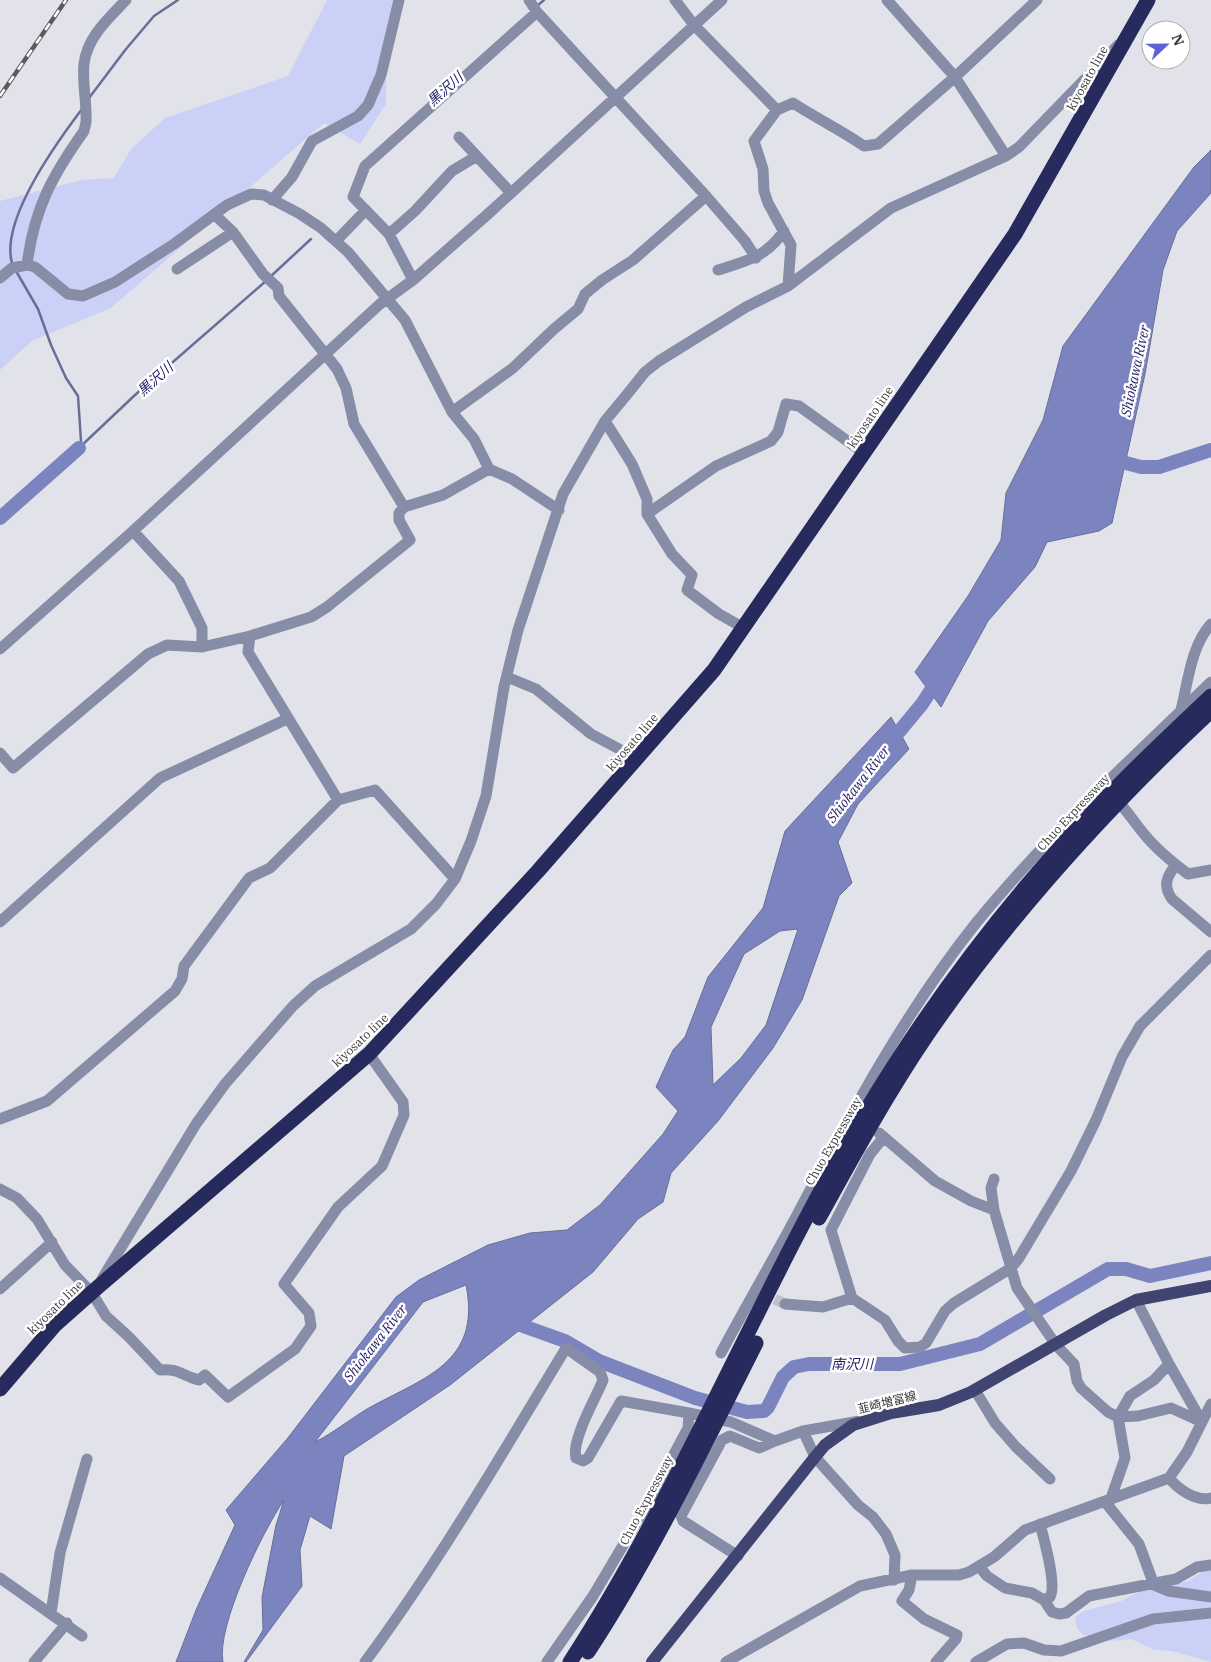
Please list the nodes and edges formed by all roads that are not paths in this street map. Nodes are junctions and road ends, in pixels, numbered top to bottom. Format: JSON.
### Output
{"nodes":[{"id":1,"x":126,"y":0,"type":"edge"},
{"id":2,"x":399,"y":0,"type":"edge"},
{"id":3,"x":529,"y":0,"type":"edge"},
{"id":4,"x":675,"y":0,"type":"edge"},
{"id":5,"x":722,"y":0,"type":"edge"},
{"id":6,"x":887,"y":0,"type":"edge"},
{"id":7,"x":1037,"y":0,"type":"edge"},
{"id":8,"x":1148,"y":0,"type":"edge"},
{"id":9,"x":537,"y":12,"type":"junction"},
{"id":10,"x":694,"y":25,"type":"junction"},
{"id":11,"x":1128,"y":36,"type":"junction"},
{"id":12,"x":955,"y":77,"type":"junction"},
{"id":13,"x":615,"y":98,"type":"junction"},
{"id":14,"x":777,"y":110,"type":"junction"},
{"id":15,"x":459,"y":136,"type":"dead end"},
{"id":16,"x":477,"y":156,"type":"junction"},
{"id":17,"x":1006,"y":156,"type":"junction"},
{"id":18,"x":511,"y":193,"type":"junction"},
{"id":19,"x":706,"y":196,"type":"junction"},
{"id":20,"x":272,"y":200,"type":"junction"},
{"id":21,"x":366,"y":210,"type":"junction"},
{"id":22,"x":215,"y":215,"type":"junction"},
{"id":23,"x":784,"y":231,"type":"junction"},
{"id":24,"x":233,"y":232,"type":"junction"},
{"id":25,"x":389,"y":234,"type":"junction"},
{"id":26,"x":336,"y":241,"type":"junction"},
{"id":27,"x":756,"y":258,"type":"junction"},
{"id":28,"x":27,"y":264,"type":"junction"},
{"id":29,"x":177,"y":269,"type":"dead end"},
{"id":30,"x":718,"y":270,"type":"dead end"},
{"id":31,"x":0,"y":278,"type":"edge"},
{"id":32,"x":413,"y":280,"type":"junction"},
{"id":33,"x":788,"y":286,"type":"junction"},
{"id":34,"x":387,"y":299,"type":"junction"},
{"id":35,"x":326,"y":355,"type":"junction"},
{"id":36,"x":452,"y":412,"type":"junction"},
{"id":37,"x":605,"y":421,"type":"junction"},
{"id":38,"x":864,"y":453,"type":"junction"},
{"id":39,"x":489,"y":469,"type":"junction"},
{"id":40,"x":404,"y":507,"type":"junction"},
{"id":41,"x":559,"y":510,"type":"junction"},
{"id":42,"x":647,"y":514,"type":"junction"},
{"id":43,"x":133,"y":531,"type":"junction"},
{"id":44,"x":1211,"y":624,"type":"edge"},
{"id":45,"x":744,"y":628,"type":"junction"},
{"id":46,"x":250,"y":636,"type":"junction"},
{"id":47,"x":202,"y":647,"type":"junction"},
{"id":48,"x":0,"y":649,"type":"edge"},
{"id":49,"x":507,"y":677,"type":"junction"},
{"id":50,"x":1211,"y":682,"type":"edge"},
{"id":51,"x":1211,"y":696,"type":"edge"},
{"id":52,"x":1182,"y":710,"type":"junction"},
{"id":53,"x":1211,"y":711,"type":"edge"},
{"id":54,"x":287,"y":718,"type":"junction"},
{"id":55,"x":0,"y":753,"type":"edge"},
{"id":56,"x":638,"y":759,"type":"junction"},
{"id":57,"x":1104,"y":787,"type":"junction"},
{"id":58,"x":338,"y":800,"type":"junction"},
{"id":59,"x":1176,"y":865,"type":"junction"},
{"id":60,"x":1211,"y":870,"type":"edge"},
{"id":61,"x":455,"y":879,"type":"junction"},
{"id":62,"x":0,"y":922,"type":"edge"},
{"id":63,"x":1211,"y":932,"type":"edge"},
{"id":64,"x":1211,"y":955,"type":"edge"},
{"id":65,"x":369,"y":1054,"type":"junction"},
{"id":66,"x":0,"y":1119,"type":"edge"},
{"id":67,"x":994,"y":1179,"type":"dead end"},
{"id":68,"x":0,"y":1189,"type":"edge"},
{"id":69,"x":994,"y":1210,"type":"junction"},
{"id":70,"x":52,"y":1242,"type":"junction"},
{"id":71,"x":1011,"y":1268,"type":"junction"},
{"id":72,"x":1211,"y":1286,"type":"edge"},
{"id":73,"x":0,"y":1289,"type":"edge"},
{"id":74,"x":95,"y":1290,"type":"junction"},
{"id":75,"x":852,"y":1298,"type":"junction"},
{"id":76,"x":1136,"y":1300,"type":"junction"},
{"id":77,"x":785,"y":1304,"type":"tunnel mouth"},
{"id":78,"x":757,"y":1330,"type":"junction"},
{"id":79,"x":1056,"y":1345,"type":"junction"},
{"id":80,"x":721,"y":1354,"type":"dead end"},
{"id":81,"x":1168,"y":1364,"type":"junction"},
{"id":82,"x":0,"y":1389,"type":"edge"},
{"id":83,"x":975,"y":1390,"type":"junction"},
{"id":84,"x":1211,"y":1404,"type":"edge"},
{"id":85,"x":689,"y":1414,"type":"junction"},
{"id":86,"x":1118,"y":1417,"type":"junction"},
{"id":87,"x":710,"y":1420,"type":"junction"},
{"id":88,"x":864,"y":1420,"type":"junction"},
{"id":89,"x":1202,"y":1422,"type":"junction"},
{"id":90,"x":803,"y":1431,"type":"junction"},
{"id":91,"x":775,"y":1441,"type":"junction"},
{"id":92,"x":815,"y":1457,"type":"junction"},
{"id":93,"x":87,"y":1459,"type":"dead end"},
{"id":94,"x":1169,"y":1478,"type":"junction"},
{"id":95,"x":1050,"y":1479,"type":"dead end"},
{"id":96,"x":1211,"y":1498,"type":"edge"},
{"id":97,"x":1108,"y":1502,"type":"junction"},
{"id":98,"x":1040,"y":1524,"type":"junction"},
{"id":99,"x":738,"y":1556,"type":"junction"},
{"id":100,"x":1211,"y":1565,"type":"edge"},
{"id":101,"x":979,"y":1566,"type":"junction"},
{"id":102,"x":912,"y":1575,"type":"junction"},
{"id":103,"x":0,"y":1578,"type":"edge"},
{"id":104,"x":894,"y":1580,"type":"junction"},
{"id":105,"x":1154,"y":1583,"type":"junction"},
{"id":106,"x":1211,"y":1597,"type":"edge"},
{"id":107,"x":1044,"y":1600,"type":"junction"},
{"id":108,"x":51,"y":1613,"type":"junction"},
{"id":109,"x":1211,"y":1613,"type":"edge"},
{"id":110,"x":67,"y":1623,"type":"junction"},
{"id":111,"x":82,"y":1636,"type":"dead end"},
{"id":112,"x":36,"y":1661,"type":"edge"},
{"id":113,"x":549,"y":1661,"type":"edge"},
{"id":114,"x":365,"y":1662,"type":"edge"},
{"id":115,"x":570,"y":1662,"type":"edge"},
{"id":116,"x":581,"y":1662,"type":"edge"},
{"id":117,"x":652,"y":1662,"type":"edge"},
{"id":118,"x":726,"y":1662,"type":"edge"},
{"id":119,"x":936,"y":1662,"type":"edge"},
{"id":120,"x":976,"y":1662,"type":"edge"}],
"edges":[{"from":1,"to":28,"type":"street"},
{"from":2,"to":20,"type":"street"},
{"from":3,"to":9,"type":"street"},
{"from":4,"to":10,"type":"street"},
{"from":5,"to":10,"type":"street"},
{"from":6,"to":12,"type":"street"},
{"from":7,"to":12,"type":"street"},
{"from":8,"to":11,"type":"highway","name":"kiyosato line"},
{"from":9,"to":13,"type":"street"},
{"from":9,"to":21,"type":"street"},
{"from":10,"to":13,"type":"street"},
{"from":10,"to":14,"type":"street"},
{"from":11,"to":17,"type":"street"},
{"from":11,"to":38,"type":"highway","name":"kiyosato line"},
{"from":12,"to":14,"type":"street"},
{"from":12,"to":17,"type":"street"},
{"from":13,"to":18,"type":"street"},
{"from":13,"to":19,"type":"street"},
{"from":14,"to":23,"type":"street"},
{"from":15,"to":16,"type":"street"},
{"from":16,"to":18,"type":"street"},
{"from":16,"to":25,"type":"street"},
{"from":17,"to":33,"type":"street"},
{"from":18,"to":32,"type":"street"},
{"from":19,"to":27,"type":"street"},
{"from":19,"to":36,"type":"street"},
{"from":20,"to":22,"type":"street"},
{"from":20,"to":26,"type":"street"},
{"from":21,"to":25,"type":"street"},
{"from":21,"to":26,"type":"street"},
{"from":22,"to":24,"type":"street"},
{"from":22,"to":28,"type":"street"},
{"from":23,"to":27,"type":"street"},
{"from":23,"to":33,"type":"street"},
{"from":24,"to":29,"type":"street"},
{"from":24,"to":35,"type":"street"},
{"from":25,"to":32,"type":"street"},
{"from":26,"to":34,"type":"street"},
{"from":27,"to":30,"type":"street"},
{"from":28,"to":31,"type":"street"},
{"from":32,"to":34,"type":"street"},
{"from":33,"to":37,"type":"street"},
{"from":34,"to":35,"type":"street"},
{"from":34,"to":36,"type":"street"},
{"from":35,"to":40,"type":"street"},
{"from":35,"to":43,"type":"street"},
{"from":36,"to":39,"type":"street"},
{"from":37,"to":41,"type":"street"},
{"from":37,"to":42,"type":"street"},
{"from":38,"to":42,"type":"street"},
{"from":38,"to":45,"type":"highway","name":"kiyosato line"},
{"from":39,"to":40,"type":"street"},
{"from":39,"to":41,"type":"street"},
{"from":40,"to":46,"type":"street"},
{"from":41,"to":49,"type":"street"},
{"from":42,"to":45,"type":"street"},
{"from":43,"to":47,"type":"street"},
{"from":43,"to":48,"type":"street"},
{"from":44,"to":52,"type":"street"},
{"from":45,"to":56,"type":"highway","name":"kiyosato line"},
{"from":46,"to":47,"type":"street"},
{"from":46,"to":54,"type":"street"},
{"from":47,"to":55,"type":"street"},
{"from":49,"to":56,"type":"street"},
{"from":49,"to":61,"type":"street"},
{"from":50,"to":52,"type":"street"},
{"from":51,"to":78,"type":"highway","name":"Chuo Expressway"},
{"from":52,"to":57,"type":"street"},
{"from":53,"to":78,"type":"highway","name":"Chuo Expressway"},
{"from":54,"to":58,"type":"street"},
{"from":54,"to":62,"type":"street"},
{"from":56,"to":65,"type":"highway","name":"kiyosato line"},
{"from":57,"to":59,"type":"street"},
{"from":57,"to":80,"type":"street"},
{"from":58,"to":61,"type":"street"},
{"from":58,"to":66,"type":"street"},
{"from":59,"to":60,"type":"street"},
{"from":59,"to":63,"type":"street"},
{"from":61,"to":74,"type":"street"},
{"from":64,"to":71,"type":"street"},
{"from":65,"to":74,"type":"highway","name":"kiyosato line"},
{"from":65,"to":74,"type":"street"},
{"from":67,"to":69,"type":"street"},
{"from":68,"to":70,"type":"street"},
{"from":69,"to":71,"type":"street"},
{"from":69,"to":75,"type":"street"},
{"from":70,"to":73,"type":"street"},
{"from":70,"to":74,"type":"street"},
{"from":71,"to":75,"type":"street"},
{"from":71,"to":79,"type":"street"},
{"from":72,"to":76,"type":"main road","name":"韮崎増富線"},
{"from":74,"to":82,"type":"highway","name":"kiyosato line"},
{"from":75,"to":77,"type":"street"},
{"from":76,"to":79,"type":"main road","name":"韮崎増富線"},
{"from":76,"to":81,"type":"street"},
{"from":78,"to":87,"type":"highway","name":"Chuo Expressway"},
{"from":79,"to":83,"type":"main road","name":"韮崎増富線"},
{"from":79,"to":86,"type":"street"},
{"from":81,"to":86,"type":"street"},
{"from":81,"to":89,"type":"street"},
{"from":83,"to":88,"type":"main road","name":"韮崎増富線"},
{"from":83,"to":95,"type":"street"},
{"from":84,"to":89,"type":"street"},
{"from":85,"to":91,"type":"street"},
{"from":85,"to":113,"type":"street"},
{"from":85,"to":114,"type":"street"},
{"from":86,"to":89,"type":"street"},
{"from":86,"to":97,"type":"street"},
{"from":87,"to":115,"type":"highway","name":"Chuo Expressway"},
{"from":87,"to":116,"type":"highway","name":"Chuo Expressway"},
{"from":88,"to":90,"type":"street"},
{"from":88,"to":92,"type":"main road","name":"韮崎増富線"},
{"from":89,"to":94,"type":"street"},
{"from":90,"to":91,"type":"street"},
{"from":90,"to":92,"type":"street"},
{"from":91,"to":99,"type":"street"},
{"from":92,"to":99,"type":"main road","name":"韮崎増富線"},
{"from":92,"to":104,"type":"street"},
{"from":93,"to":108,"type":"street"},
{"from":94,"to":96,"type":"street"},
{"from":94,"to":97,"type":"street"},
{"from":97,"to":98,"type":"street"},
{"from":97,"to":105,"type":"street"},
{"from":98,"to":101,"type":"street"},
{"from":98,"to":107,"type":"street"},
{"from":99,"to":117,"type":"main road","name":"韮崎増富線"},
{"from":100,"to":105,"type":"street"},
{"from":101,"to":102,"type":"street"},
{"from":101,"to":107,"type":"street"},
{"from":102,"to":104,"type":"street"},
{"from":102,"to":119,"type":"street"},
{"from":103,"to":108,"type":"street"},
{"from":104,"to":118,"type":"street"},
{"from":105,"to":106,"type":"street"},
{"from":105,"to":107,"type":"street"},
{"from":108,"to":110,"type":"street"},
{"from":109,"to":120,"type":"street"},
{"from":110,"to":111,"type":"street"},
{"from":110,"to":112,"type":"street"}]}
